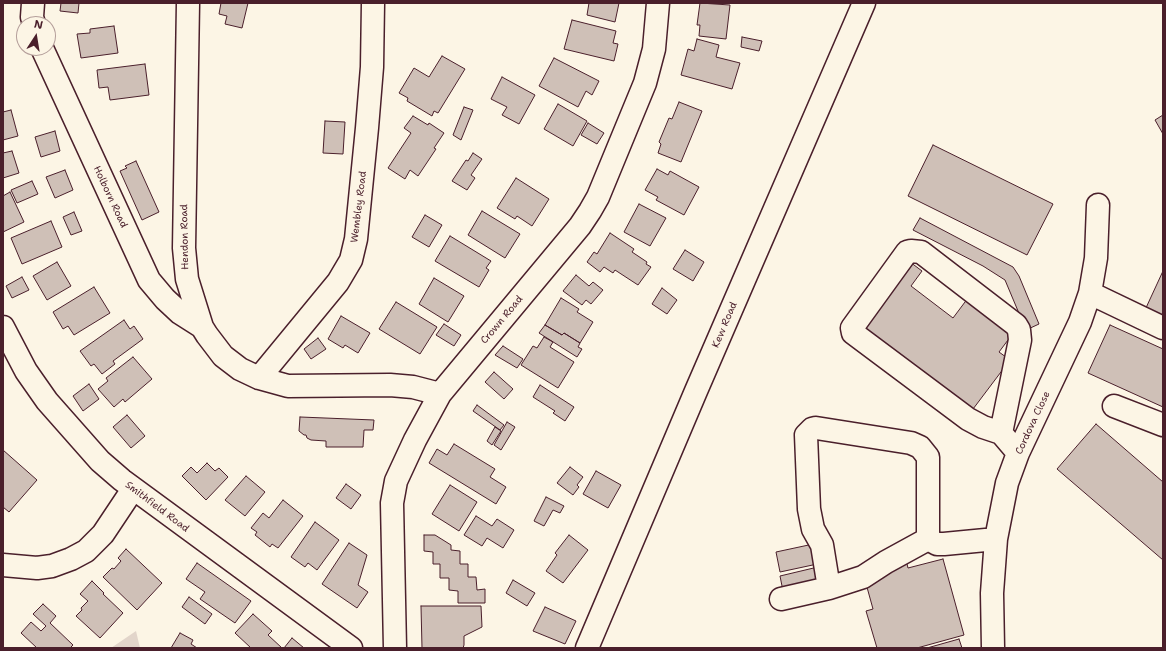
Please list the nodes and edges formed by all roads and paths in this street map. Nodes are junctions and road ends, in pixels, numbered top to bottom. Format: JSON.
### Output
{"nodes":[{"id":1,"x":34,"y":3,"type":"edge"},
{"id":2,"x":188,"y":3,"type":"edge"},
{"id":3,"x":373,"y":3,"type":"edge"},
{"id":4,"x":658,"y":3,"type":"edge"},
{"id":5,"x":864,"y":3,"type":"edge"},
{"id":6,"x":32,"y":16,"type":"edge"},
{"id":7,"x":46,"y":56,"type":"edge"},
{"id":8,"x":1098,"y":205,"type":"dead end"},
{"id":9,"x":1090,"y":293,"type":"junction"},
{"id":10,"x":3,"y":327,"type":"edge"},
{"id":11,"x":202,"y":327,"type":"junction"},
{"id":12,"x":1163,"y":328,"type":"edge"},
{"id":13,"x":258,"y":378,"type":"junction"},
{"id":14,"x":440,"y":394,"type":"junction"},
{"id":15,"x":1114,"y":406,"type":"dead end"},
{"id":16,"x":1163,"y":425,"type":"edge"},
{"id":17,"x":1001,"y":433,"type":"junction"},
{"id":18,"x":1018,"y":453,"type":"junction"},
{"id":19,"x":133,"y":489,"type":"junction"},
{"id":20,"x":928,"y":539,"type":"junction"},
{"id":21,"x":996,"y":539,"type":"junction"},
{"id":22,"x":3,"y":565,"type":"edge"},
{"id":23,"x":830,"y":588,"type":"junction"},
{"id":24,"x":781,"y":599,"type":"dead end"},
{"id":25,"x":351,"y":648,"type":"edge"},
{"id":26,"x":395,"y":648,"type":"edge"},
{"id":27,"x":587,"y":648,"type":"edge"},
{"id":28,"x":993,"y":648,"type":"edge"}],
"edges":[{"from":1,"to":6,"type":"street"},
{"from":2,"to":11,"type":"street","name":"Hendon Road"},
{"from":3,"to":13,"type":"street","name":"Wembley Road"},
{"from":4,"to":14,"type":"street","name":"Crown Road"},
{"from":5,"to":27,"type":"street","name":"Kew Road"},
{"from":7,"to":11,"type":"street","name":"Holborn Road"},
{"from":8,"to":9,"type":"street","name":"Cordova Close"},
{"from":9,"to":12,"type":"street"},
{"from":9,"to":18,"type":"street","name":"Cordova Close"},
{"from":10,"to":19,"type":"street","name":"Smithfield Road"},
{"from":11,"to":13,"type":"street","name":"Hendon Road"},
{"from":13,"to":14,"type":"street","name":"Hendon Road"},
{"from":14,"to":26,"type":"street","name":"Crown Road"},
{"from":15,"to":16,"type":"street"},
{"from":17,"to":17,"type":"street"},
{"from":17,"to":18,"type":"street"},
{"from":18,"to":21,"type":"street","name":"Cordova Close"},
{"from":19,"to":22,"type":"street"},
{"from":19,"to":25,"type":"street","name":"Smithfield Road"},
{"from":20,"to":21,"type":"street"},
{"from":20,"to":23,"type":"street"},
{"from":20,"to":23,"type":"street"},
{"from":21,"to":28,"type":"street","name":"Cordova Close"},
{"from":23,"to":24,"type":"street"}]}
